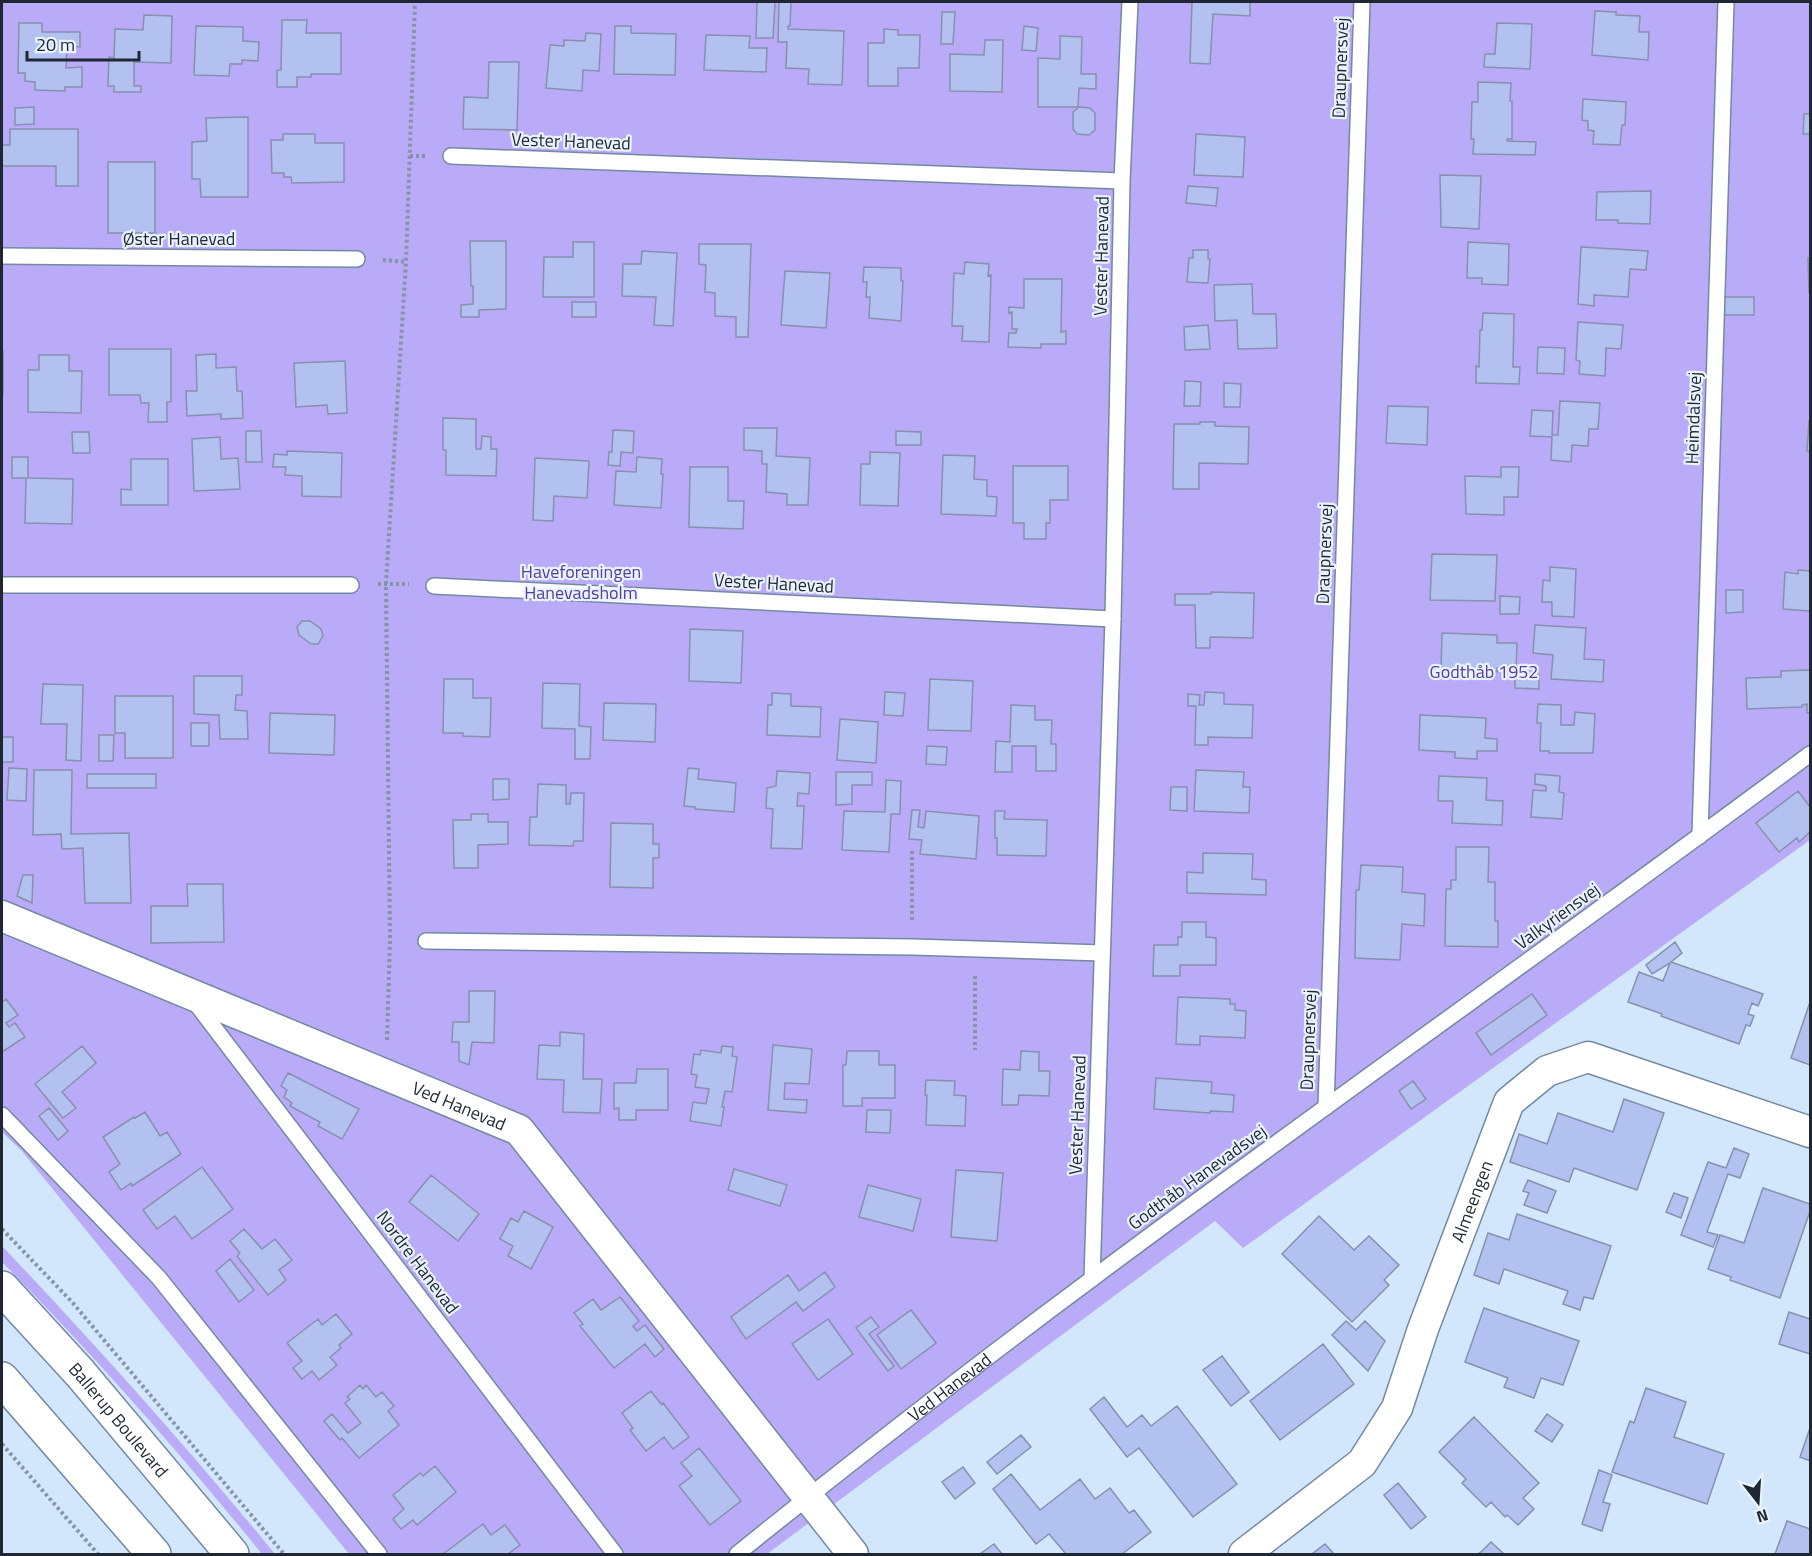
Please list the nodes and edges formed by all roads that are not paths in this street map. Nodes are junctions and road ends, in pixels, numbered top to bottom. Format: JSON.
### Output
{"nodes":[{"id":1,"x":1130,"y":2,"type":"edge"},
{"id":2,"x":1362,"y":2,"type":"edge"},
{"id":3,"x":1726,"y":2,"type":"edge"},
{"id":4,"x":451,"y":156,"type":"dead end"},
{"id":5,"x":1122,"y":181,"type":"junction"},
{"id":6,"x":2,"y":256,"type":"edge"},
{"id":7,"x":357,"y":259,"type":"dead end"},
{"id":8,"x":2,"y":585,"type":"edge"},
{"id":9,"x":351,"y":585,"type":"road end"},
{"id":10,"x":434,"y":586,"type":"road end"},
{"id":11,"x":1113,"y":619,"type":"junction"},
{"id":12,"x":1810,"y":754,"type":"edge"},
{"id":13,"x":1700,"y":836,"type":"junction"},
{"id":14,"x":2,"y":916,"type":"edge"},
{"id":15,"x":426,"y":941,"type":"dead end"},
{"id":16,"x":1102,"y":953,"type":"junction"},
{"id":17,"x":189,"y":994,"type":"junction"},
{"id":18,"x":1326,"y":1107,"type":"junction"},
{"id":19,"x":2,"y":1115,"type":"edge"},
{"id":20,"x":1810,"y":1132,"type":"edge"},
{"id":21,"x":1092,"y":1279,"type":"junction"},
{"id":22,"x":2,"y":1288,"type":"edge"},
{"id":23,"x":2,"y":1379,"type":"edge"},
{"id":24,"x":808,"y":1498,"type":"junction"},
{"id":25,"x":153,"y":1554,"type":"edge"},
{"id":26,"x":232,"y":1554,"type":"edge"},
{"id":27,"x":379,"y":1554,"type":"edge"},
{"id":28,"x":615,"y":1554,"type":"edge"},
{"id":29,"x":737,"y":1554,"type":"edge"},
{"id":30,"x":853,"y":1554,"type":"edge"},
{"id":31,"x":1244,"y":1554,"type":"edge"}],
"edges":[{"from":1,"to":5,"type":"lane","name":"Vester Hanevad"},
{"from":2,"to":18,"type":"lane","name":"Draupnersvej"},
{"from":3,"to":13,"type":"lane","name":"Heimdalsvej"},
{"from":4,"to":5,"type":"lane","name":"Vester Hanevad"},
{"from":5,"to":11,"type":"lane","name":"Vester Hanevad"},
{"from":6,"to":7,"type":"lane","name":"Øster Hanevad"},
{"from":8,"to":9,"type":"lane"},
{"from":10,"to":11,"type":"lane","name":"Vester Hanevad"},
{"from":11,"to":16,"type":"lane","name":"Vester Hanevad"},
{"from":12,"to":13,"type":"lane","name":"Valkyriensvej"},
{"from":13,"to":18,"type":"lane","name":"Valkyriensvej"},
{"from":14,"to":17,"type":"street","name":"Ved Hanevad"},
{"from":15,"to":16,"type":"lane"},
{"from":16,"to":21,"type":"lane","name":"Vester Hanevad"},
{"from":17,"to":24,"type":"street","name":"Ved Hanevad"},
{"from":17,"to":28,"type":"lane","name":"Nordre Hanevad"},
{"from":18,"to":21,"type":"lane","name":"Godthåb Hanevadsvej"},
{"from":19,"to":27,"type":"lane"},
{"from":20,"to":31,"type":"street","name":"Almeengen"},
{"from":21,"to":24,"type":"lane","name":"Ved Hanevad"},
{"from":22,"to":26,"type":"street","name":"Ballerup Boulevard"},
{"from":23,"to":25,"type":"street"},
{"from":24,"to":29,"type":"lane"},
{"from":24,"to":30,"type":"street","name":"Ved Hanevad"}]}
